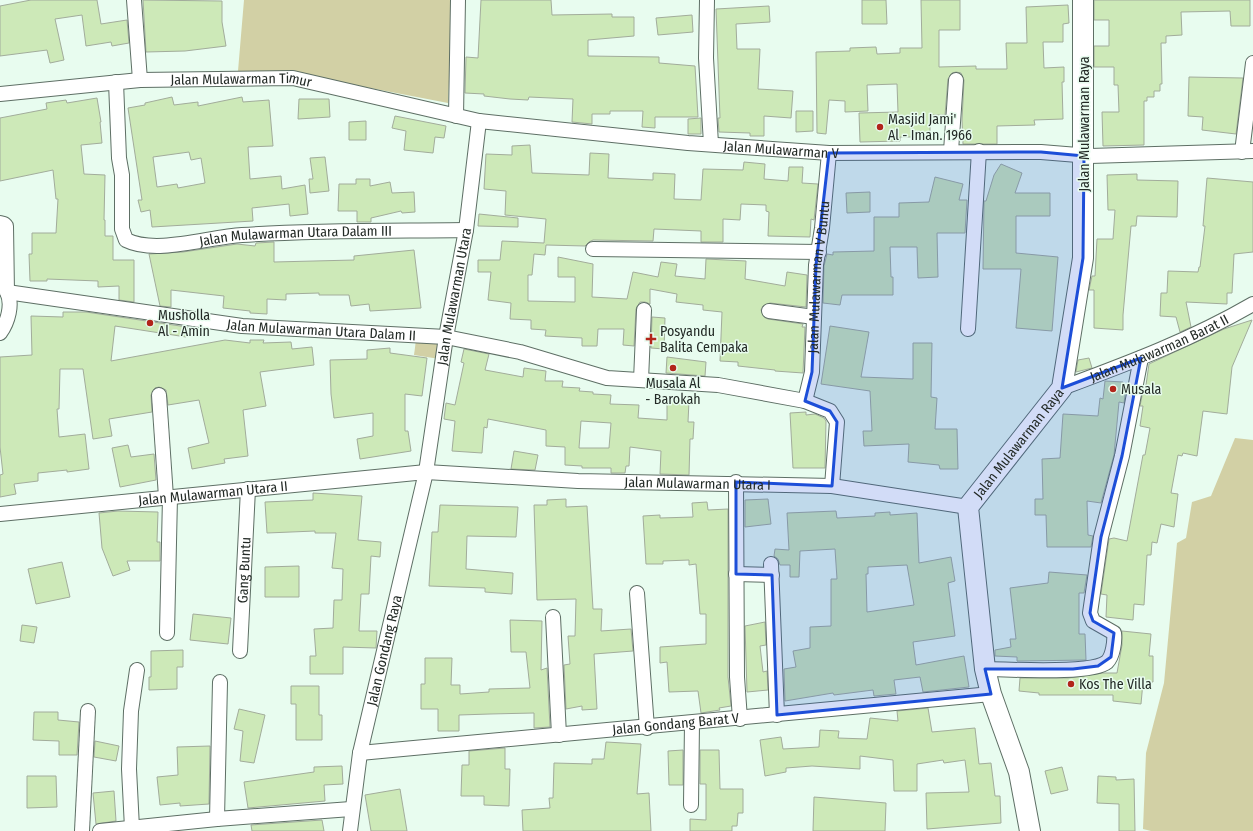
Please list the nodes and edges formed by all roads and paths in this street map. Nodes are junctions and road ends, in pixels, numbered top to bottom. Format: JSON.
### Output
{"nodes":[{"id":1,"x":134,"y":0,"type":"edge"},
{"id":2,"x":458,"y":0,"type":"edge"},
{"id":3,"x":707,"y":0,"type":"edge"},
{"id":4,"x":1083,"y":0,"type":"edge"},
{"id":5,"x":1253,"y":63,"type":"edge"},
{"id":6,"x":140,"y":80,"type":"junction"},
{"id":7,"x":956,"y":80,"type":"dead end"},
{"id":8,"x":116,"y":82,"type":"junction"},
{"id":9,"x":0,"y":94,"type":"edge"},
{"id":10,"x":456,"y":116,"type":"junction"},
{"id":11,"x":479,"y":121,"type":"junction"},
{"id":12,"x":711,"y":144,"type":"junction"},
{"id":13,"x":951,"y":151,"type":"junction"},
{"id":14,"x":979,"y":151,"type":"junction"},
{"id":15,"x":1247,"y":152,"type":"edge"},
{"id":16,"x":829,"y":153,"type":"junction"},
{"id":17,"x":1084,"y":156,"type":"junction"},
{"id":18,"x":0,"y":223,"type":"edge"},
{"id":19,"x":466,"y":230,"type":"junction"},
{"id":20,"x":593,"y":249,"type":"dead end"},
{"id":21,"x":818,"y":252,"type":"junction"},
{"id":22,"x":7,"y":292,"type":"junction"},
{"id":23,"x":1253,"y":304,"type":"edge"},
{"id":24,"x":644,"y":310,"type":"dead end"},
{"id":25,"x":768,"y":311,"type":"dead end"},
{"id":26,"x":814,"y":317,"type":"junction"},
{"id":27,"x":968,"y":329,"type":"dead end"},
{"id":28,"x":0,"y":333,"type":"edge"},
{"id":29,"x":446,"y":337,"type":"junction"},
{"id":30,"x":1140,"y":358,"type":"junction"},
{"id":31,"x":641,"y":380,"type":"junction"},
{"id":32,"x":1062,"y":388,"type":"junction"},
{"id":33,"x":159,"y":395,"type":"dead end"},
{"id":34,"x":805,"y":401,"type":"junction"},
{"id":35,"x":426,"y":472,"type":"junction"},
{"id":36,"x":736,"y":482,"type":"junction"},
{"id":37,"x":832,"y":486,"type":"junction"},
{"id":38,"x":248,"y":489,"type":"junction"},
{"id":39,"x":168,"y":497,"type":"junction"},
{"id":40,"x":968,"y":507,"type":"junction"},
{"id":41,"x":0,"y":514,"type":"edge"},
{"id":42,"x":736,"y":574,"type":"junction"},
{"id":43,"x":637,"y":593,"type":"dead end"},
{"id":44,"x":553,"y":616,"type":"dead end"},
{"id":45,"x":166,"y":633,"type":"dead end"},
{"id":46,"x":240,"y":652,"type":"dead end"},
{"id":47,"x":985,"y":669,"type":"junction"},
{"id":48,"x":137,"y":670,"type":"dead end"},
{"id":49,"x":220,"y":682,"type":"dead end"},
{"id":50,"x":991,"y":694,"type":"junction"},
{"id":51,"x":88,"y":711,"type":"dead end"},
{"id":52,"x":777,"y":715,"type":"junction"},
{"id":53,"x":740,"y":719,"type":"junction"},
{"id":54,"x":692,"y":724,"type":"junction"},
{"id":55,"x":647,"y":728,"type":"junction"},
{"id":56,"x":559,"y":736,"type":"junction"},
{"id":57,"x":360,"y":753,"type":"junction"},
{"id":58,"x":691,"y":805,"type":"dead end"},
{"id":59,"x":351,"y":809,"type":"junction"},
{"id":60,"x":217,"y":819,"type":"junction"},
{"id":61,"x":132,"y":828,"type":"junction"},
{"id":62,"x":146,"y":828,"type":"edge"},
{"id":63,"x":82,"y":831,"type":"edge"},
{"id":64,"x":100,"y":831,"type":"edge"},
{"id":65,"x":350,"y":831,"type":"edge"},
{"id":66,"x":1030,"y":831,"type":"edge"}],
"edges":[{"from":1,"to":6,"type":"street"},
{"from":2,"to":10,"type":"street"},
{"from":3,"to":12,"type":"street"},
{"from":4,"to":17,"type":"main road","name":"Jalan Mulawarman Raya"},
{"from":5,"to":15,"type":"street"},
{"from":6,"to":8,"type":"street","name":"Jalan Mulawarman Timur"},
{"from":6,"to":10,"type":"street","name":"Jalan Mulawarman Timur"},
{"from":7,"to":13,"type":"street"},
{"from":8,"to":9,"type":"street","name":"Jalan Mulawarman Timur"},
{"from":8,"to":19,"type":"street","name":"Jalan Mulawarman Utara Dalam III"},
{"from":10,"to":11,"type":"street","name":"Jalan Mulawarman Timur"},
{"from":11,"to":12,"type":"street","name":"Jalan Mulawarman V"},
{"from":11,"to":19,"type":"street","name":"Jalan Mulawarman Utara"},
{"from":12,"to":16,"type":"street","name":"Jalan Mulawarman V"},
{"from":13,"to":14,"type":"street","name":"Jalan Mulawarman V"},
{"from":13,"to":16,"type":"street","name":"Jalan Mulawarman V"},
{"from":14,"to":17,"type":"street","name":"Jalan Mulawarman V"},
{"from":14,"to":27,"type":"street"},
{"from":15,"to":17,"type":"street","name":"Jalan Mulawarman V"},
{"from":16,"to":21,"type":"street","name":"Jalan Mulawarman V Buntu"},
{"from":17,"to":32,"type":"main road","name":"Jalan Mulawarman Raya"},
{"from":18,"to":22,"type":"street"},
{"from":19,"to":29,"type":"street","name":"Jalan Mulawarman Utara"},
{"from":20,"to":21,"type":"street"},
{"from":21,"to":26,"type":"street","name":"Jalan Mulawarman V Buntu"},
{"from":22,"to":28,"type":"street"},
{"from":22,"to":29,"type":"street","name":"Jalan Mulawarman Utara Dalam II"},
{"from":23,"to":30,"type":"street","name":"Jalan Mulawarman Barat II"},
{"from":24,"to":31,"type":"street"},
{"from":25,"to":26,"type":"street"},
{"from":26,"to":34,"type":"street","name":"Jalan Mulawarman V Buntu"},
{"from":29,"to":31,"type":"street","name":"Jalan Mulawarman Utara Dalam II"},
{"from":29,"to":35,"type":"street","name":"Jalan Mulawarman Utara"},
{"from":30,"to":32,"type":"street","name":"Jalan Mulawarman Barat II"},
{"from":30,"to":47,"type":"street"},
{"from":31,"to":34,"type":"street","name":"Jalan Mulawarman Utara Dalam II"},
{"from":32,"to":40,"type":"main road","name":"Jalan Mulawarman Raya"},
{"from":33,"to":39,"type":"street"},
{"from":34,"to":37,"type":"street","name":"Jalan Mulawarman Utara Dalam II"},
{"from":35,"to":36,"type":"street","name":"Jalan Mulawarman Utara I"},
{"from":35,"to":38,"type":"street","name":"Jalan Mulawarman Utara II"},
{"from":35,"to":57,"type":"street","name":"Jalan Gondang Raya"},
{"from":36,"to":37,"type":"street","name":"Jalan Mulawarman Utara I"},
{"from":36,"to":42,"type":"street"},
{"from":37,"to":40,"type":"street","name":"Jalan Mulawarman Utara I"},
{"from":38,"to":39,"type":"street","name":"Jalan Mulawarman Utara II"},
{"from":38,"to":46,"type":"street","name":"Gang Buntu"},
{"from":39,"to":41,"type":"street","name":"Jalan Mulawarman Utara II"},
{"from":39,"to":45,"type":"street"},
{"from":40,"to":47,"type":"main road","name":"Jalan Mulawarman Raya"},
{"from":42,"to":52,"type":"street"},
{"from":42,"to":53,"type":"street"},
{"from":43,"to":55,"type":"street"},
{"from":44,"to":56,"type":"street"},
{"from":47,"to":50,"type":"main road","name":"Jalan Mulawarman Raya"},
{"from":48,"to":61,"type":"street"},
{"from":49,"to":60,"type":"street"},
{"from":50,"to":52,"type":"street","name":"Jalan Gondang Barat V"},
{"from":50,"to":66,"type":"main road","name":"Jalan Mulawarman Raya"},
{"from":51,"to":63,"type":"street"},
{"from":52,"to":53,"type":"street","name":"Jalan Gondang Barat V"},
{"from":53,"to":54,"type":"street","name":"Jalan Gondang Barat V"},
{"from":54,"to":55,"type":"street","name":"Jalan Gondang Barat V"},
{"from":54,"to":58,"type":"street"},
{"from":55,"to":56,"type":"street","name":"Jalan Gondang Barat V"},
{"from":56,"to":57,"type":"street","name":"Jalan Gondang Barat V"},
{"from":57,"to":59,"type":"street","name":"Jalan Gondang Raya"},
{"from":59,"to":60,"type":"street"},
{"from":59,"to":65,"type":"street","name":"Jalan Gondang Raya"},
{"from":60,"to":62,"type":"street"},
{"from":61,"to":62,"type":"street"},
{"from":61,"to":64,"type":"street"}]}
